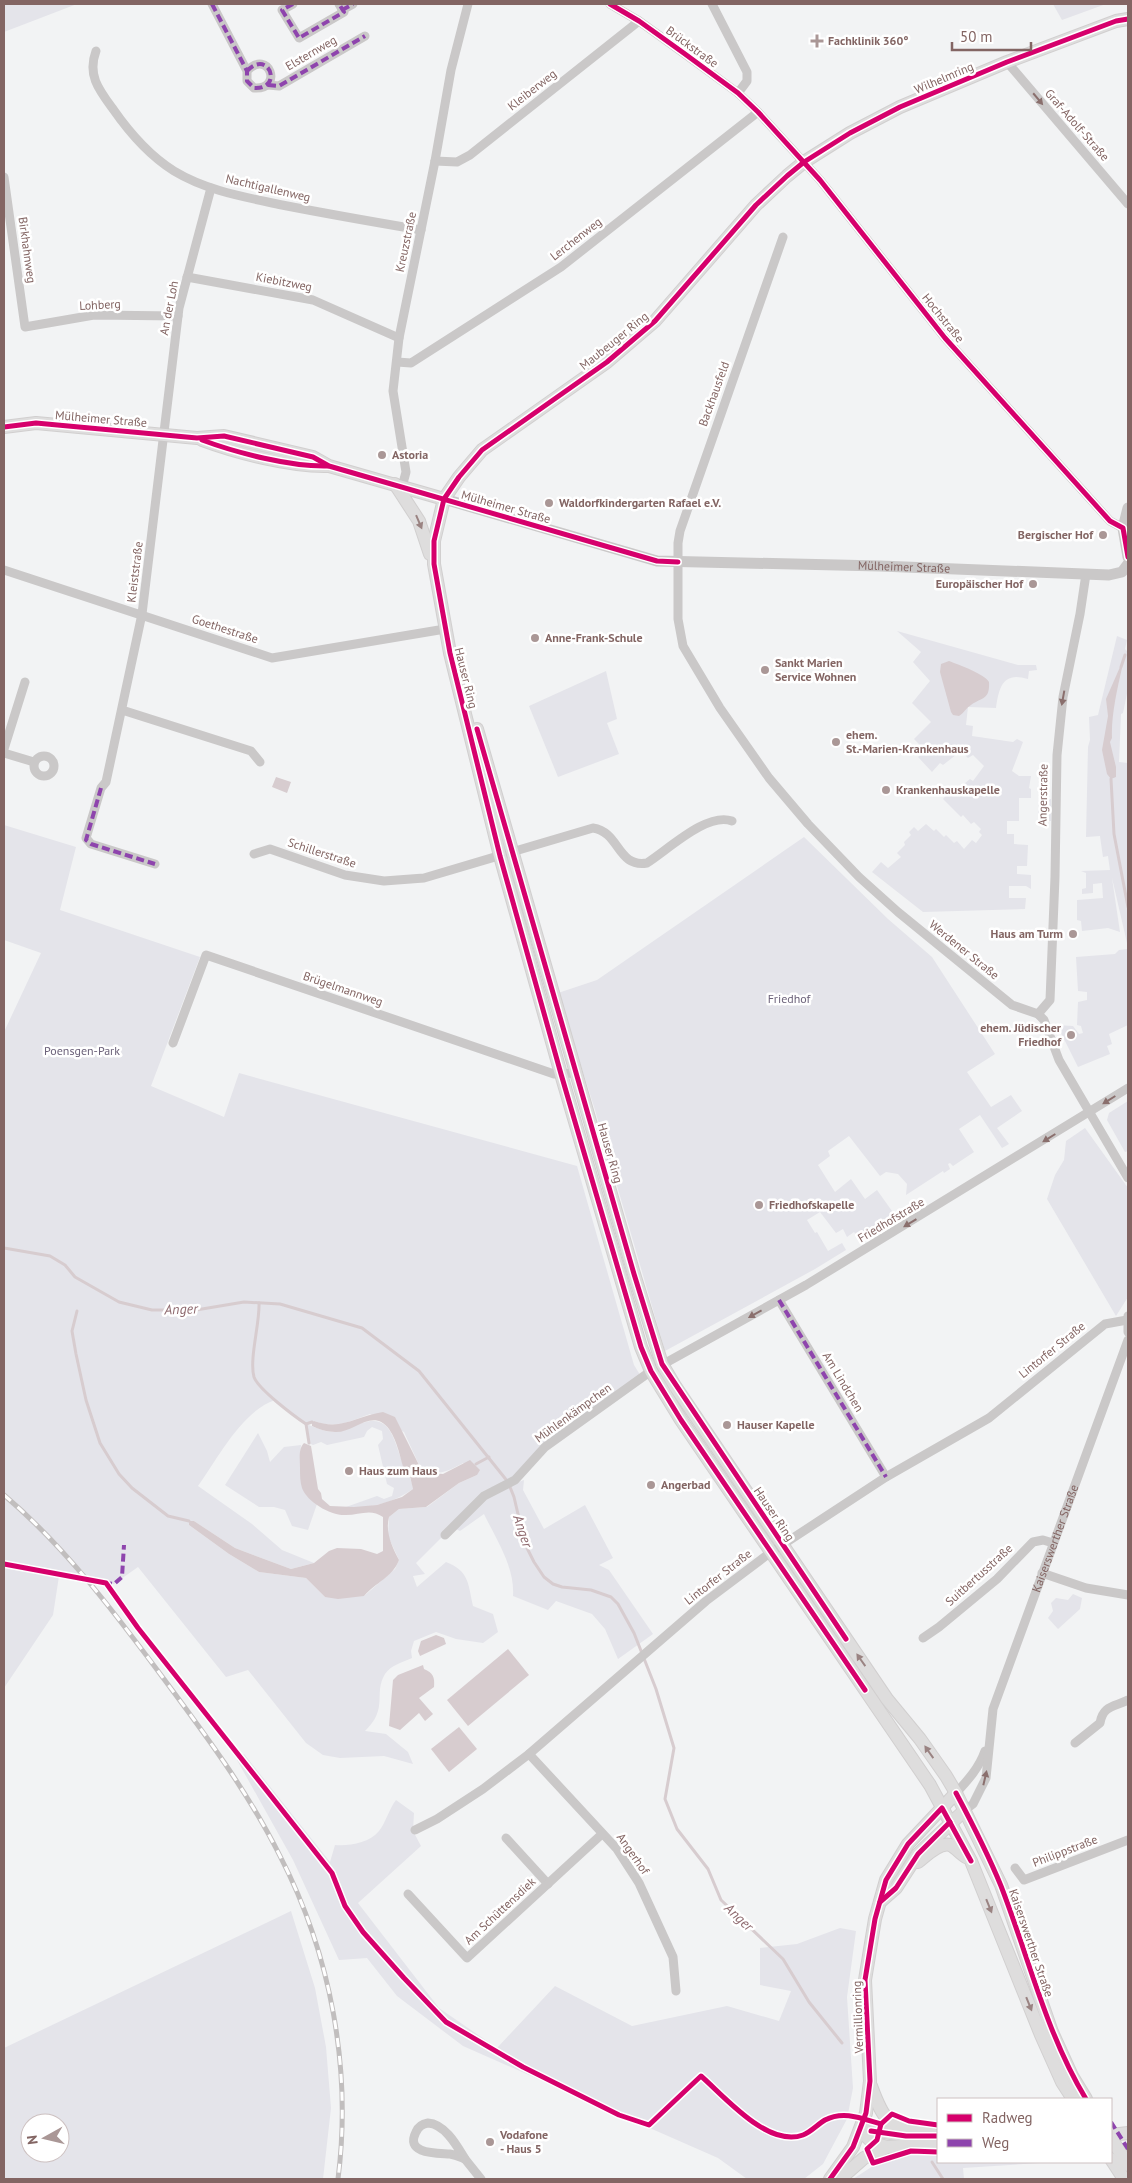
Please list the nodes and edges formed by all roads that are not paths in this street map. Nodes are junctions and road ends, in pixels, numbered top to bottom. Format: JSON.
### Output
{"nodes":[{"id":1,"x":212,"y":4,"type":"edge"},
{"id":2,"x":293,"y":4,"type":"edge"},
{"id":3,"x":353,"y":4,"type":"edge"},
{"id":4,"x":468,"y":4,"type":"edge"},
{"id":5,"x":610,"y":4,"type":"edge"},
{"id":6,"x":712,"y":4,"type":"edge"},
{"id":7,"x":340,"y":7,"type":"edge"},
{"id":8,"x":1128,"y":19,"type":"edge"},
{"id":9,"x":639,"y":21,"type":"junction"},
{"id":10,"x":365,"y":36,"type":"dead end"},
{"id":11,"x":96,"y":51,"type":"dead end"},
{"id":12,"x":1007,"y":62,"type":"junction"},
{"id":13,"x":247,"y":71,"type":"junction"},
{"id":14,"x":268,"y":84,"type":"junction"},
{"id":15,"x":738,"y":93,"type":"junction"},
{"id":16,"x":758,"y":112,"type":"junction"},
{"id":17,"x":435,"y":161,"type":"junction"},
{"id":18,"x":804,"y":162,"type":"junction"},
{"id":19,"x":4,"y":177,"type":"edge"},
{"id":20,"x":211,"y":188,"type":"junction"},
{"id":21,"x":1128,"y":204,"type":"edge"},
{"id":22,"x":421,"y":230,"type":"junction"},
{"id":23,"x":783,"y":236,"type":"dead end"},
{"id":24,"x":187,"y":277,"type":"junction"},
{"id":25,"x":178,"y":316,"type":"junction"},
{"id":26,"x":25,"y":327,"type":"joint"},
{"id":27,"x":399,"y":338,"type":"junction"},
{"id":28,"x":397,"y":362,"type":"junction"},
{"id":29,"x":4,"y":427,"type":"edge"},
{"id":30,"x":164,"y":435,"type":"junction"},
{"id":31,"x":398,"y":486,"type":"junction"},
{"id":32,"x":444,"y":499,"type":"junction"},
{"id":33,"x":1128,"y":508,"type":"edge"},
{"id":34,"x":1123,"y":528,"type":"junction"},
{"id":35,"x":1128,"y":557,"type":"edge"},
{"id":36,"x":678,"y":562,"type":"junction"},
{"id":37,"x":434,"y":564,"type":"junction"},
{"id":38,"x":1128,"y":564,"type":"edge"},
{"id":39,"x":4,"y":570,"type":"edge"},
{"id":40,"x":1086,"y":574,"type":"junction"},
{"id":41,"x":142,"y":614,"type":"junction"},
{"id":42,"x":445,"y":629,"type":"junction"},
{"id":43,"x":24,"y":682,"type":"dead end"},
{"id":44,"x":720,"y":708,"type":"junction"},
{"id":45,"x":122,"y":710,"type":"junction"},
{"id":46,"x":734,"y":713,"type":"dead end"},
{"id":47,"x":4,"y":751,"type":"edge"},
{"id":48,"x":34,"y":762,"type":"dead end"},
{"id":49,"x":260,"y":762,"type":"dead end"},
{"id":50,"x":732,"y":821,"type":"dead end"},
{"id":51,"x":506,"y":853,"type":"junction"},
{"id":52,"x":254,"y":854,"type":"dead end"},
{"id":53,"x":154,"y":864,"type":"dead end"},
{"id":54,"x":1038,"y":1014,"type":"junction"},
{"id":55,"x":173,"y":1043,"type":"dead end"},
{"id":56,"x":576,"y":1072,"type":"junction"},
{"id":57,"x":561,"y":1074,"type":"junction"},
{"id":58,"x":1128,"y":1088,"type":"edge"},
{"id":59,"x":1090,"y":1112,"type":"junction"},
{"id":60,"x":1128,"y":1178,"type":"edge"},
{"id":61,"x":779,"y":1300,"type":"junction"},
{"id":62,"x":1128,"y":1318,"type":"edge"},
{"id":63,"x":1128,"y":1332,"type":"edge"},
{"id":64,"x":1128,"y":1340,"type":"edge"},
{"id":65,"x":656,"y":1367,"type":"junction"},
{"id":66,"x":886,"y":1477,"type":"junction"},
{"id":67,"x":445,"y":1535,"type":"dead end"},
{"id":68,"x":1053,"y":1543,"type":"junction"},
{"id":69,"x":782,"y":1545,"type":"junction"},
{"id":70,"x":771,"y":1552,"type":"junction"},
{"id":71,"x":1042,"y":1573,"type":"junction"},
{"id":72,"x":1128,"y":1595,"type":"edge"},
{"id":73,"x":923,"y":1638,"type":"dead end"},
{"id":74,"x":1128,"y":1700,"type":"edge"},
{"id":75,"x":989,"y":1739,"type":"junction"},
{"id":76,"x":1075,"y":1743,"type":"dead end"},
{"id":77,"x":529,"y":1754,"type":"junction"},
{"id":78,"x":956,"y":1793,"type":"junction"},
{"id":79,"x":942,"y":1808,"type":"junction"},
{"id":80,"x":965,"y":1810,"type":"junction"},
{"id":81,"x":950,"y":1822,"type":"junction"},
{"id":82,"x":415,"y":1830,"type":"dead end"},
{"id":83,"x":602,"y":1834,"type":"junction"},
{"id":84,"x":506,"y":1838,"type":"dead end"},
{"id":85,"x":1128,"y":1840,"type":"edge"},
{"id":86,"x":971,"y":1861,"type":"junction"},
{"id":87,"x":1015,"y":1868,"type":"dead end"},
{"id":88,"x":906,"y":1871,"type":"junction"},
{"id":89,"x":548,"y":1884,"type":"junction"},
{"id":90,"x":408,"y":1894,"type":"dead end"},
{"id":91,"x":880,"y":1902,"type":"junction"},
{"id":92,"x":676,"y":1991,"type":"dead end"},
{"id":93,"x":870,"y":2081,"type":"junction"},
{"id":94,"x":1072,"y":2098,"type":"edge"},
{"id":95,"x":1085,"y":2098,"type":"edge"},
{"id":96,"x":860,"y":2131,"type":"junction"},
{"id":97,"x":1128,"y":2133,"type":"edge"},
{"id":98,"x":1112,"y":2137,"type":"edge"},
{"id":99,"x":937,"y":2138,"type":"edge"},
{"id":100,"x":1112,"y":2139,"type":"edge"},
{"id":101,"x":887,"y":2147,"type":"junction"},
{"id":102,"x":465,"y":2159,"type":"junction"},
{"id":103,"x":1112,"y":2161,"type":"edge"},
{"id":104,"x":1128,"y":2165,"type":"edge"},
{"id":105,"x":481,"y":2179,"type":"edge"},
{"id":106,"x":830,"y":2179,"type":"edge"},
{"id":107,"x":840,"y":2179,"type":"edge"},
{"id":108,"x":1124,"y":2179,"type":"edge"}],
"edges":[{"from":1,"to":13,"type":"street","name":"Elsternweg"},
{"from":2,"to":7,"type":"street","name":"Elsternweg"},
{"from":3,"to":7,"type":"street","name":"Elsternweg"},
{"from":4,"to":17,"type":"street","name":"Kreuzstraße"},
{"from":5,"to":9,"type":"street","name":"Brückstraße"},
{"from":6,"to":15,"type":"street"},
{"from":8,"to":12,"type":"main road","name":"Wilhelmring"},
{"from":9,"to":15,"type":"street","name":"Brückstraße"},
{"from":9,"to":17,"type":"street","name":"Kleiberweg"},
{"from":10,"to":14,"type":"street","name":"Elsternweg"},
{"from":11,"to":20,"type":"street","name":"Nachtigallenweg"},
{"from":12,"to":18,"type":"main road","name":"Wilhelmring"},
{"from":12,"to":21,"type":"street","name":"Graf-Adolf-Straße","one_way":true},
{"from":13,"to":14,"type":"street","name":"Elsternweg"},
{"from":13,"to":14,"type":"street","name":"Elsternweg"},
{"from":15,"to":16,"type":"street","name":"Brückstraße"},
{"from":16,"to":18,"type":"street","name":"Hochstraße"},
{"from":16,"to":28,"type":"street","name":"Lerchenweg"},
{"from":17,"to":22,"type":"street","name":"Kreuzstraße"},
{"from":18,"to":32,"type":"main road","name":"Maubeuger Ring"},
{"from":18,"to":34,"type":"street","name":"Hochstraße"},
{"from":19,"to":26,"type":"street","name":"Birkhahnweg"},
{"from":20,"to":22,"type":"street","name":"Nachtigallenweg"},
{"from":20,"to":24,"type":"street","name":"An der Loh"},
{"from":22,"to":27,"type":"street","name":"Kreuzstraße"},
{"from":23,"to":36,"type":"street","name":"Backhausfeld"},
{"from":24,"to":25,"type":"street","name":"An der Loh"},
{"from":24,"to":27,"type":"street","name":"Kiebitzweg"},
{"from":25,"to":26,"type":"street","name":"Lohberg"},
{"from":25,"to":30,"type":"street","name":"An der Loh"},
{"from":27,"to":28,"type":"street","name":"Kreuzstraße"},
{"from":28,"to":31,"type":"street","name":"Kreuzstraße"},
{"from":29,"to":30,"type":"main road","name":"Mülheimer Straße"},
{"from":30,"to":31,"type":"main road","name":"Mülheimer Straße"},
{"from":30,"to":41,"type":"street","name":"Kleiststraße"},
{"from":31,"to":32,"type":"main road","name":"Mülheimer Straße"},
{"from":31,"to":37,"type":"main road","name":"Hauser Ring","one_way":true},
{"from":32,"to":36,"type":"street","name":"Mülheimer Straße"},
{"from":32,"to":37,"type":"main road","name":"Hauser Ring"},
{"from":33,"to":34,"type":"street"},
{"from":34,"to":35,"type":"street"},
{"from":36,"to":40,"type":"street","name":"Mülheimer Straße"},
{"from":36,"to":44,"type":"street","name":"Werdener Straße"},
{"from":37,"to":42,"type":"main road","name":"Hauser Ring"},
{"from":38,"to":40,"type":"street","name":"Mülheimer Straße"},
{"from":39,"to":41,"type":"street","name":"Goethestraße"},
{"from":40,"to":54,"type":"street","name":"Angerstraße","one_way":true},
{"from":41,"to":42,"type":"street","name":"Goethestraße"},
{"from":41,"to":45,"type":"street","name":"Kleiststraße"},
{"from":42,"to":51,"type":"main road","name":"Hauser Ring"},
{"from":43,"to":47,"type":"street"},
{"from":44,"to":46,"type":"street"},
{"from":44,"to":54,"type":"street","name":"Werdener Straße"},
{"from":45,"to":49,"type":"street"},
{"from":45,"to":53,"type":"street","name":"Kleiststraße"},
{"from":47,"to":48,"type":"street"},
{"from":50,"to":51,"type":"street","name":"Schillerstraße"},
{"from":51,"to":52,"type":"street","name":"Schillerstraße"},
{"from":51,"to":56,"type":"main road","name":"Hauser Ring"},
{"from":51,"to":57,"type":"main road","name":"Hauser Ring"},
{"from":54,"to":59,"type":"street"},
{"from":55,"to":57,"type":"street","name":"Brügelmannweg"},
{"from":56,"to":57,"type":"street"},
{"from":56,"to":65,"type":"main road","name":"Hauser Ring"},
{"from":57,"to":65,"type":"main road","name":"Hauser Ring"},
{"from":58,"to":59,"type":"street","name":"Friedhofstraße","one_way":true},
{"from":59,"to":60,"type":"street"},
{"from":59,"to":61,"type":"street","name":"Friedhofstraße","one_way":true},
{"from":61,"to":65,"type":"street","name":"Friedhofstraße","one_way":true},
{"from":61,"to":66,"type":"street","name":"Am Lindchen"},
{"from":62,"to":63,"type":"street"},
{"from":62,"to":66,"type":"street","name":"Lintorfer Straße"},
{"from":64,"to":68,"type":"street","name":"Kaiserswerther Straße"},
{"from":65,"to":67,"type":"street","name":"Mühlenkämpchen"},
{"from":65,"to":69,"type":"main road","name":"Hauser Ring"},
{"from":65,"to":70,"type":"main road","name":"Hauser Ring"},
{"from":66,"to":69,"type":"street","name":"Lintorfer Straße"},
{"from":68,"to":71,"type":"street","name":"Kaiserswerther Straße"},
{"from":68,"to":73,"type":"street","name":"Suitbertusstraße"},
{"from":69,"to":70,"type":"street","name":"Lintorfer Straße"},
{"from":78,"to":69,"type":"main road","name":"Hauser Ring","one_way":true},
{"from":70,"to":77,"type":"street","name":"Lintorfer Straße"},
{"from":70,"to":79,"type":"main road","name":"Hauser Ring"},
{"from":71,"to":72,"type":"street"},
{"from":71,"to":75,"type":"street","name":"Kaiserswerther Straße"},
{"from":74,"to":76,"type":"street"},
{"from":75,"to":78,"type":"street","name":"Kaiserswerther Straße"},
{"from":80,"to":75,"type":"street","name":"Kaiserswerther Straße","one_way":true},
{"from":77,"to":82,"type":"street","name":"Lintorfer Straße"},
{"from":77,"to":83,"type":"street","name":"Angerhof"},
{"from":78,"to":79,"type":"main road","name":"Vermillionring"},
{"from":78,"to":80,"type":"main road","name":"Kaiserswerther Straße"},
{"from":79,"to":81,"type":"main road","name":"Kaiserswerther Straße"},
{"from":79,"to":91,"type":"main road","name":"Vermillionring"},
{"from":80,"to":81,"type":"main road"},
{"from":80,"to":95,"type":"main road","name":"Kaiserswerther Straße"},
{"from":81,"to":86,"type":"main road","name":"Kaiserswerther Straße"},
{"from":81,"to":88,"type":"main road"},
{"from":83,"to":89,"type":"street","name":"Am Schüttensdiek"},
{"from":83,"to":92,"type":"street","name":"Angerhof"},
{"from":84,"to":89,"type":"street","name":"Am Schüttensdiek"},
{"from":85,"to":87,"type":"street","name":"Philippstraße"},
{"from":86,"to":88,"type":"main road"},
{"from":86,"to":94,"type":"main road","name":"Kaiserswerther Straße","one_way":true},
{"from":88,"to":91,"type":"main road"},
{"from":89,"to":90,"type":"street","name":"Am Schüttensdiek"},
{"from":91,"to":93,"type":"main road","name":"Vermillionring"},
{"from":93,"to":96,"type":"main road","name":"Vermillionring"},
{"from":93,"to":99,"type":"main road"},
{"from":96,"to":99,"type":"main road"},
{"from":96,"to":101,"type":"main road"},
{"from":96,"to":106,"type":"main road","name":"Vermillionring"},
{"from":97,"to":98,"type":"main road"},
{"from":99,"to":101,"type":"main road"},
{"from":100,"to":104,"type":"main road"},
{"from":101,"to":107,"type":"main road"},
{"from":102,"to":102,"type":"street"},
{"from":102,"to":105,"type":"street"},
{"from":103,"to":108,"type":"main road"}]}
